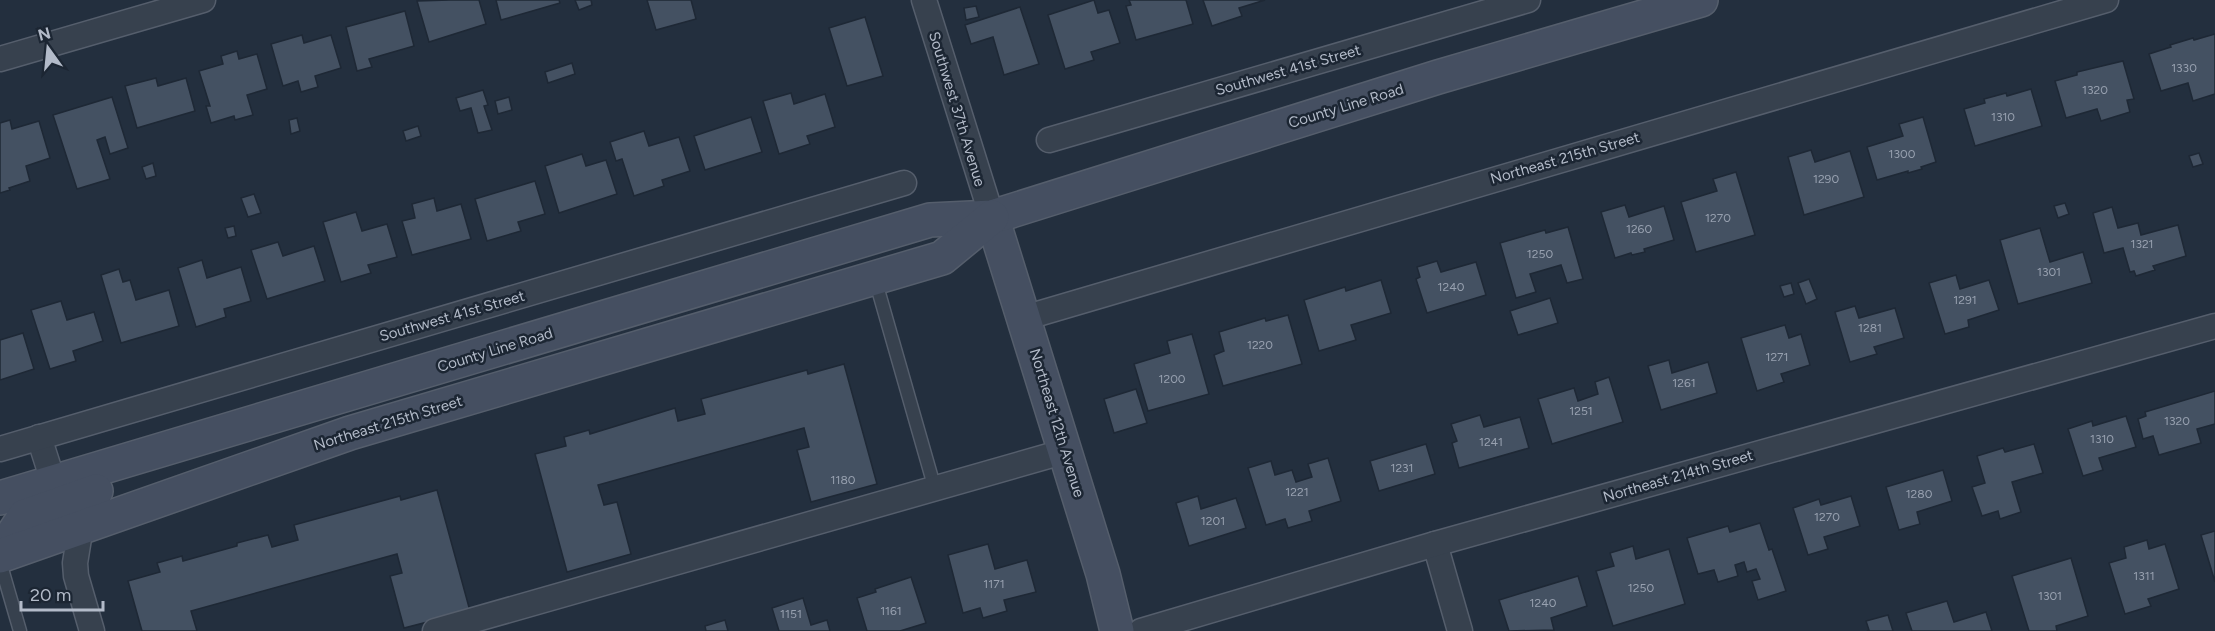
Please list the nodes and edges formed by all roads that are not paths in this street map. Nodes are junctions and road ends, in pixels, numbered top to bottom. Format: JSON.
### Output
{"nodes":[{"id":1,"x":203,"y":0,"type":"edge"},
{"id":2,"x":924,"y":0,"type":"edge"},
{"id":3,"x":1528,"y":0,"type":"edge"},
{"id":4,"x":1701,"y":0,"type":"edge"},
{"id":5,"x":2106,"y":0,"type":"edge"},
{"id":6,"x":0,"y":59,"type":"edge"},
{"id":7,"x":1048,"y":140,"type":"dead end"},
{"id":8,"x":904,"y":183,"type":"dead end"},
{"id":9,"x":992,"y":217,"type":"junction"},
{"id":10,"x":875,"y":278,"type":"junction"},
{"id":11,"x":780,"y":306,"type":"joint"},
{"id":12,"x":1024,"y":318,"type":"junction"},
{"id":13,"x":2215,"y":326,"type":"edge"},
{"id":14,"x":286,"y":412,"type":"junction"},
{"id":15,"x":39,"y":437,"type":"junction"},
{"id":16,"x":0,"y":449,"type":"edge"},
{"id":17,"x":1066,"y":451,"type":"junction"},
{"id":18,"x":53,"y":482,"type":"junction"},
{"id":19,"x":936,"y":489,"type":"junction"},
{"id":20,"x":0,"y":498,"type":"edge"},
{"id":21,"x":81,"y":526,"type":"junction"},
{"id":22,"x":1435,"y":544,"type":"junction"},
{"id":23,"x":0,"y":555,"type":"edge"},
{"id":24,"x":0,"y":562,"type":"edge"},
{"id":25,"x":20,"y":631,"type":"edge"},
{"id":26,"x":92,"y":631,"type":"edge"},
{"id":27,"x":435,"y":631,"type":"edge"},
{"id":28,"x":1117,"y":631,"type":"edge"},
{"id":29,"x":1141,"y":631,"type":"edge"},
{"id":30,"x":1460,"y":631,"type":"edge"}],
"edges":[{"from":1,"to":6,"type":"street"},
{"from":2,"to":9,"type":"street","name":"Southwest 37th Avenue"},
{"from":3,"to":7,"type":"street","name":"Southwest 41st Street"},
{"from":4,"to":9,"type":"street","name":"County Line Road"},
{"from":5,"to":12,"type":"street","name":"Northeast 215th Street"},
{"from":8,"to":15,"type":"street","name":"Southwest 41st Street"},
{"from":9,"to":10,"type":"street","name":"County Line Road"},
{"from":9,"to":12,"type":"street","name":"Northeast 12th Avenue"},
{"from":9,"to":14,"type":"street","name":"County Line Road"},
{"from":10,"to":11,"type":"street","name":"County Line Road"},
{"from":10,"to":19,"type":"lane"},
{"from":11,"to":21,"type":"street","name":"Northeast 215th Street"},
{"from":12,"to":17,"type":"street","name":"Northeast 12th Avenue"},
{"from":13,"to":22,"type":"street","name":"Northeast 214th Street"},
{"from":14,"to":18,"type":"street","name":"County Line Road"},
{"from":14,"to":23,"type":"street"},
{"from":15,"to":16,"type":"street","name":"Southwest 41st Street"},
{"from":15,"to":18,"type":"street"},
{"from":17,"to":19,"type":"street"},
{"from":17,"to":28,"type":"street","name":"Northeast 12th Avenue"},
{"from":18,"to":20,"type":"street","name":"County Line Road"},
{"from":19,"to":27,"type":"street"},
{"from":21,"to":23,"type":"street","name":"Northeast 215th Street"},
{"from":21,"to":26,"type":"street"},
{"from":22,"to":29,"type":"street","name":"Northeast 214th Street"},
{"from":22,"to":30,"type":"street"},
{"from":24,"to":25,"type":"lane"}]}
